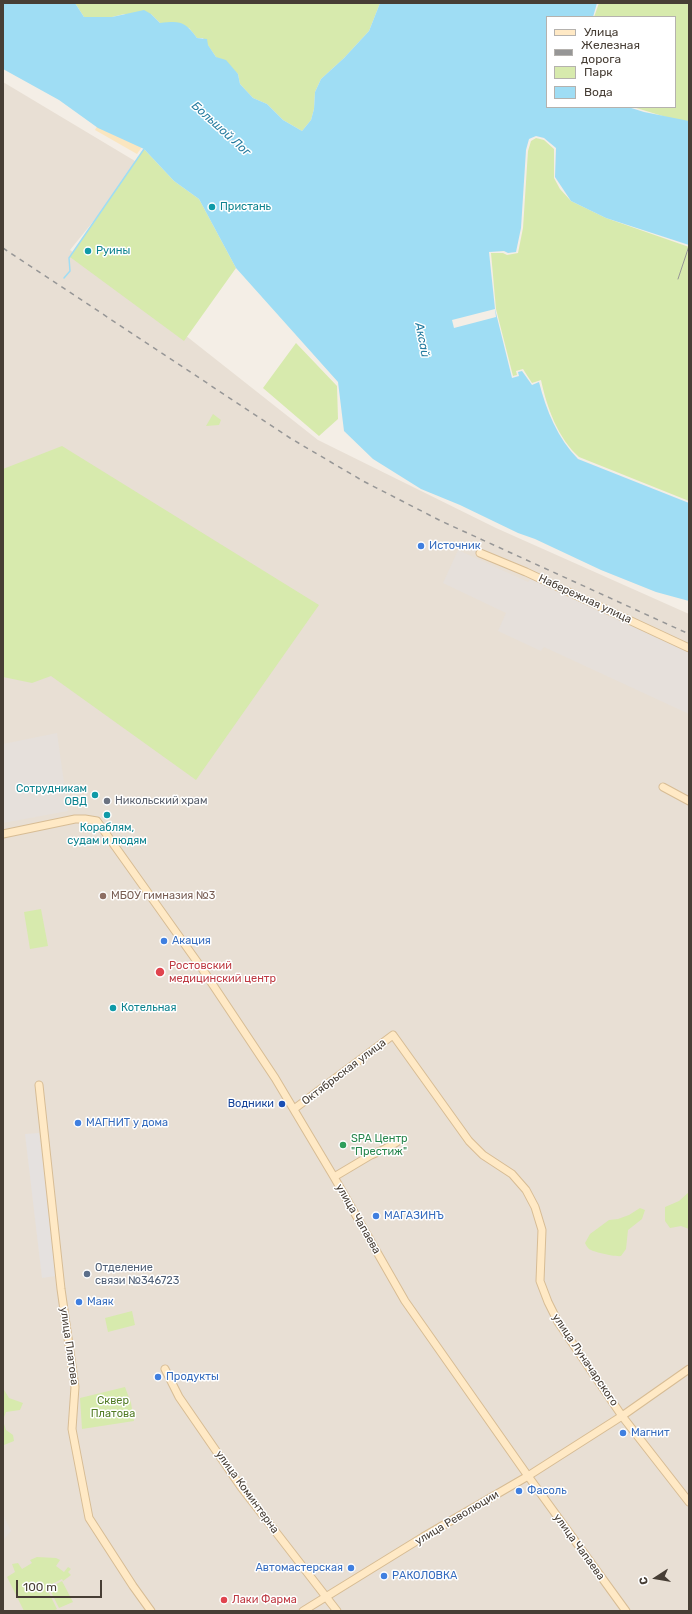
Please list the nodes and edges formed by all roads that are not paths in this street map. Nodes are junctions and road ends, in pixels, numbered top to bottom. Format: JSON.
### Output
{"nodes":[{"id":1,"x":480,"y":553,"type":"dead end"},
{"id":2,"x":689,"y":648,"type":"edge"},
{"id":3,"x":663,"y":787,"type":"dead end"},
{"id":4,"x":689,"y":801,"type":"edge"},
{"id":5,"x":3,"y":834,"type":"edge"},
{"id":6,"x":393,"y":1035,"type":"joint"},
{"id":7,"x":39,"y":1085,"type":"dead end"},
{"id":8,"x":294,"y":1109,"type":"junction"},
{"id":9,"x":397,"y":1142,"type":"dead end"},
{"id":10,"x":334,"y":1177,"type":"junction"},
{"id":11,"x":165,"y":1369,"type":"dead end"},
{"id":12,"x":689,"y":1369,"type":"edge"},
{"id":13,"x":622,"y":1416,"type":"junction"},
{"id":14,"x":528,"y":1476,"type":"junction"},
{"id":15,"x":689,"y":1502,"type":"edge"},
{"id":16,"x":327,"y":1597,"type":"junction"},
{"id":17,"x":152,"y":1611,"type":"edge"},
{"id":18,"x":303,"y":1611,"type":"edge"},
{"id":19,"x":337,"y":1611,"type":"edge"},
{"id":20,"x":626,"y":1611,"type":"edge"}],
"edges":[{"from":1,"to":2,"type":"main road","name":"Набережная улица"},
{"from":3,"to":4,"type":"main road"},
{"from":5,"to":8,"type":"main road","name":"улица Чапаева"},
{"from":6,"to":8,"type":"main road","name":"Октябрьская улица"},
{"from":6,"to":13,"type":"main road","name":"улица Луначарского"},
{"from":7,"to":17,"type":"main road","name":"улица Платова"},
{"from":8,"to":10,"type":"main road","name":"улица Чапаева"},
{"from":9,"to":10,"type":"main road"},
{"from":10,"to":14,"type":"main road","name":"улица Чапаева"},
{"from":11,"to":16,"type":"main road","name":"улица Коминтерна"},
{"from":12,"to":13,"type":"main road","name":"улица Революции"},
{"from":13,"to":14,"type":"main road","name":"улица Революции"},
{"from":13,"to":15,"type":"main road","name":"улица Луначарского"},
{"from":14,"to":16,"type":"main road","name":"улица Революции"},
{"from":14,"to":20,"type":"main road","name":"улица Чапаева"},
{"from":16,"to":18,"type":"main road","name":"улица Революции"},
{"from":16,"to":19,"type":"main road","name":"улица Коминтерна"}]}
